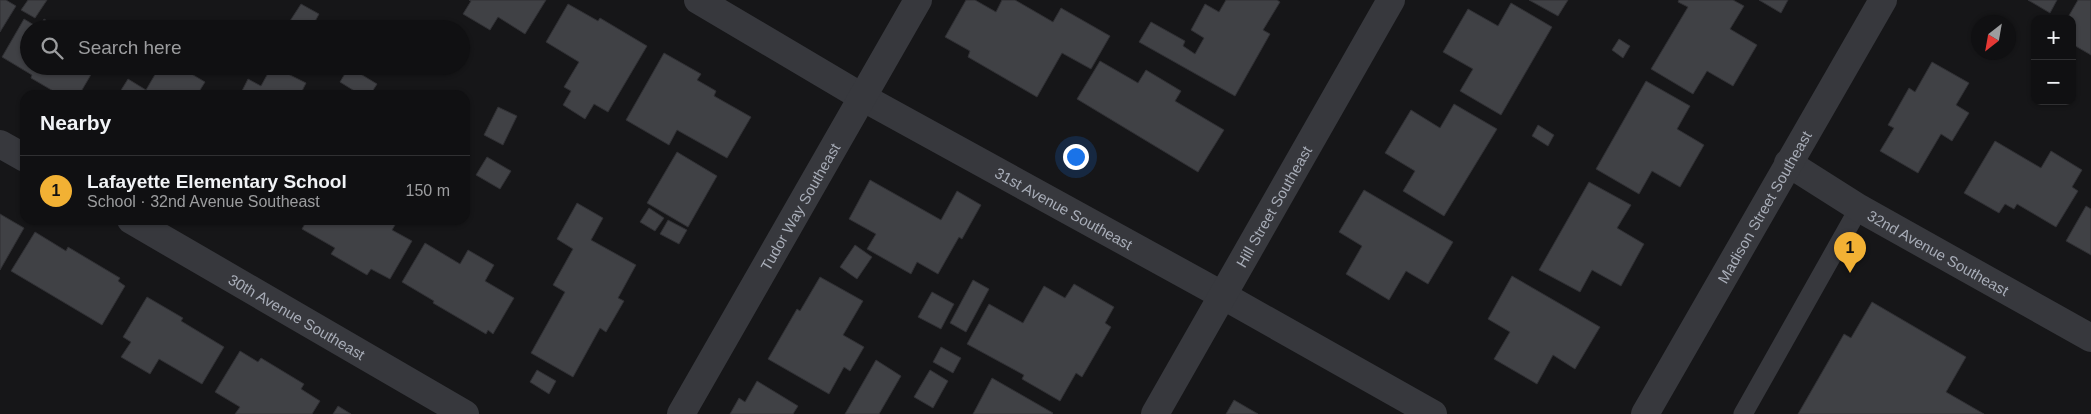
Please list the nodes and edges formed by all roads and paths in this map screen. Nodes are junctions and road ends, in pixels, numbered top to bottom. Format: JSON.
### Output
{"nodes":[{"id":1,"x":698,"y":0,"type":"edge"},
{"id":2,"x":918,"y":0,"type":"edge"},
{"id":3,"x":1391,"y":0,"type":"edge"},
{"id":4,"x":1883,"y":0,"type":"edge"},
{"id":5,"x":862,"y":97,"type":"junction"},
{"id":6,"x":0,"y":144,"type":"edge"},
{"id":7,"x":20,"y":155,"type":"edge"},
{"id":8,"x":1788,"y":163,"type":"junction"},
{"id":9,"x":1859,"y":208,"type":"junction"},
{"id":10,"x":140,"y":225,"type":"edge"},
{"id":11,"x":1222,"y":295,"type":"junction"},
{"id":12,"x":2091,"y":338,"type":"edge"},
{"id":13,"x":465,"y":414,"type":"edge"},
{"id":14,"x":681,"y":414,"type":"edge"},
{"id":15,"x":1155,"y":414,"type":"edge"},
{"id":16,"x":1433,"y":414,"type":"edge"},
{"id":17,"x":1644,"y":414,"type":"edge"},
{"id":18,"x":1744,"y":414,"type":"edge"}],
"edges":[{"from":1,"to":5,"type":"street","name":"31st Avenue Southeast"},
{"from":2,"to":5,"type":"street","name":"Tudor Way Southeast"},
{"from":3,"to":11,"type":"street","name":"Hill Street Southeast"},
{"from":4,"to":8,"type":"street","name":"Madison Street Southeast"},
{"from":5,"to":11,"type":"street","name":"31st Avenue Southeast"},
{"from":5,"to":14,"type":"street","name":"Tudor Way Southeast"},
{"from":6,"to":7,"type":"street"},
{"from":8,"to":9,"type":"street","name":"32nd Avenue Southeast"},
{"from":8,"to":17,"type":"street","name":"Madison Street Southeast"},
{"from":9,"to":12,"type":"street","name":"32nd Avenue Southeast"},
{"from":9,"to":18,"type":"lane"},
{"from":10,"to":13,"type":"street","name":"30th Avenue Southeast"},
{"from":11,"to":15,"type":"street","name":"Hill Street Southeast"},
{"from":11,"to":16,"type":"street","name":"31st Avenue Southeast"}]}
